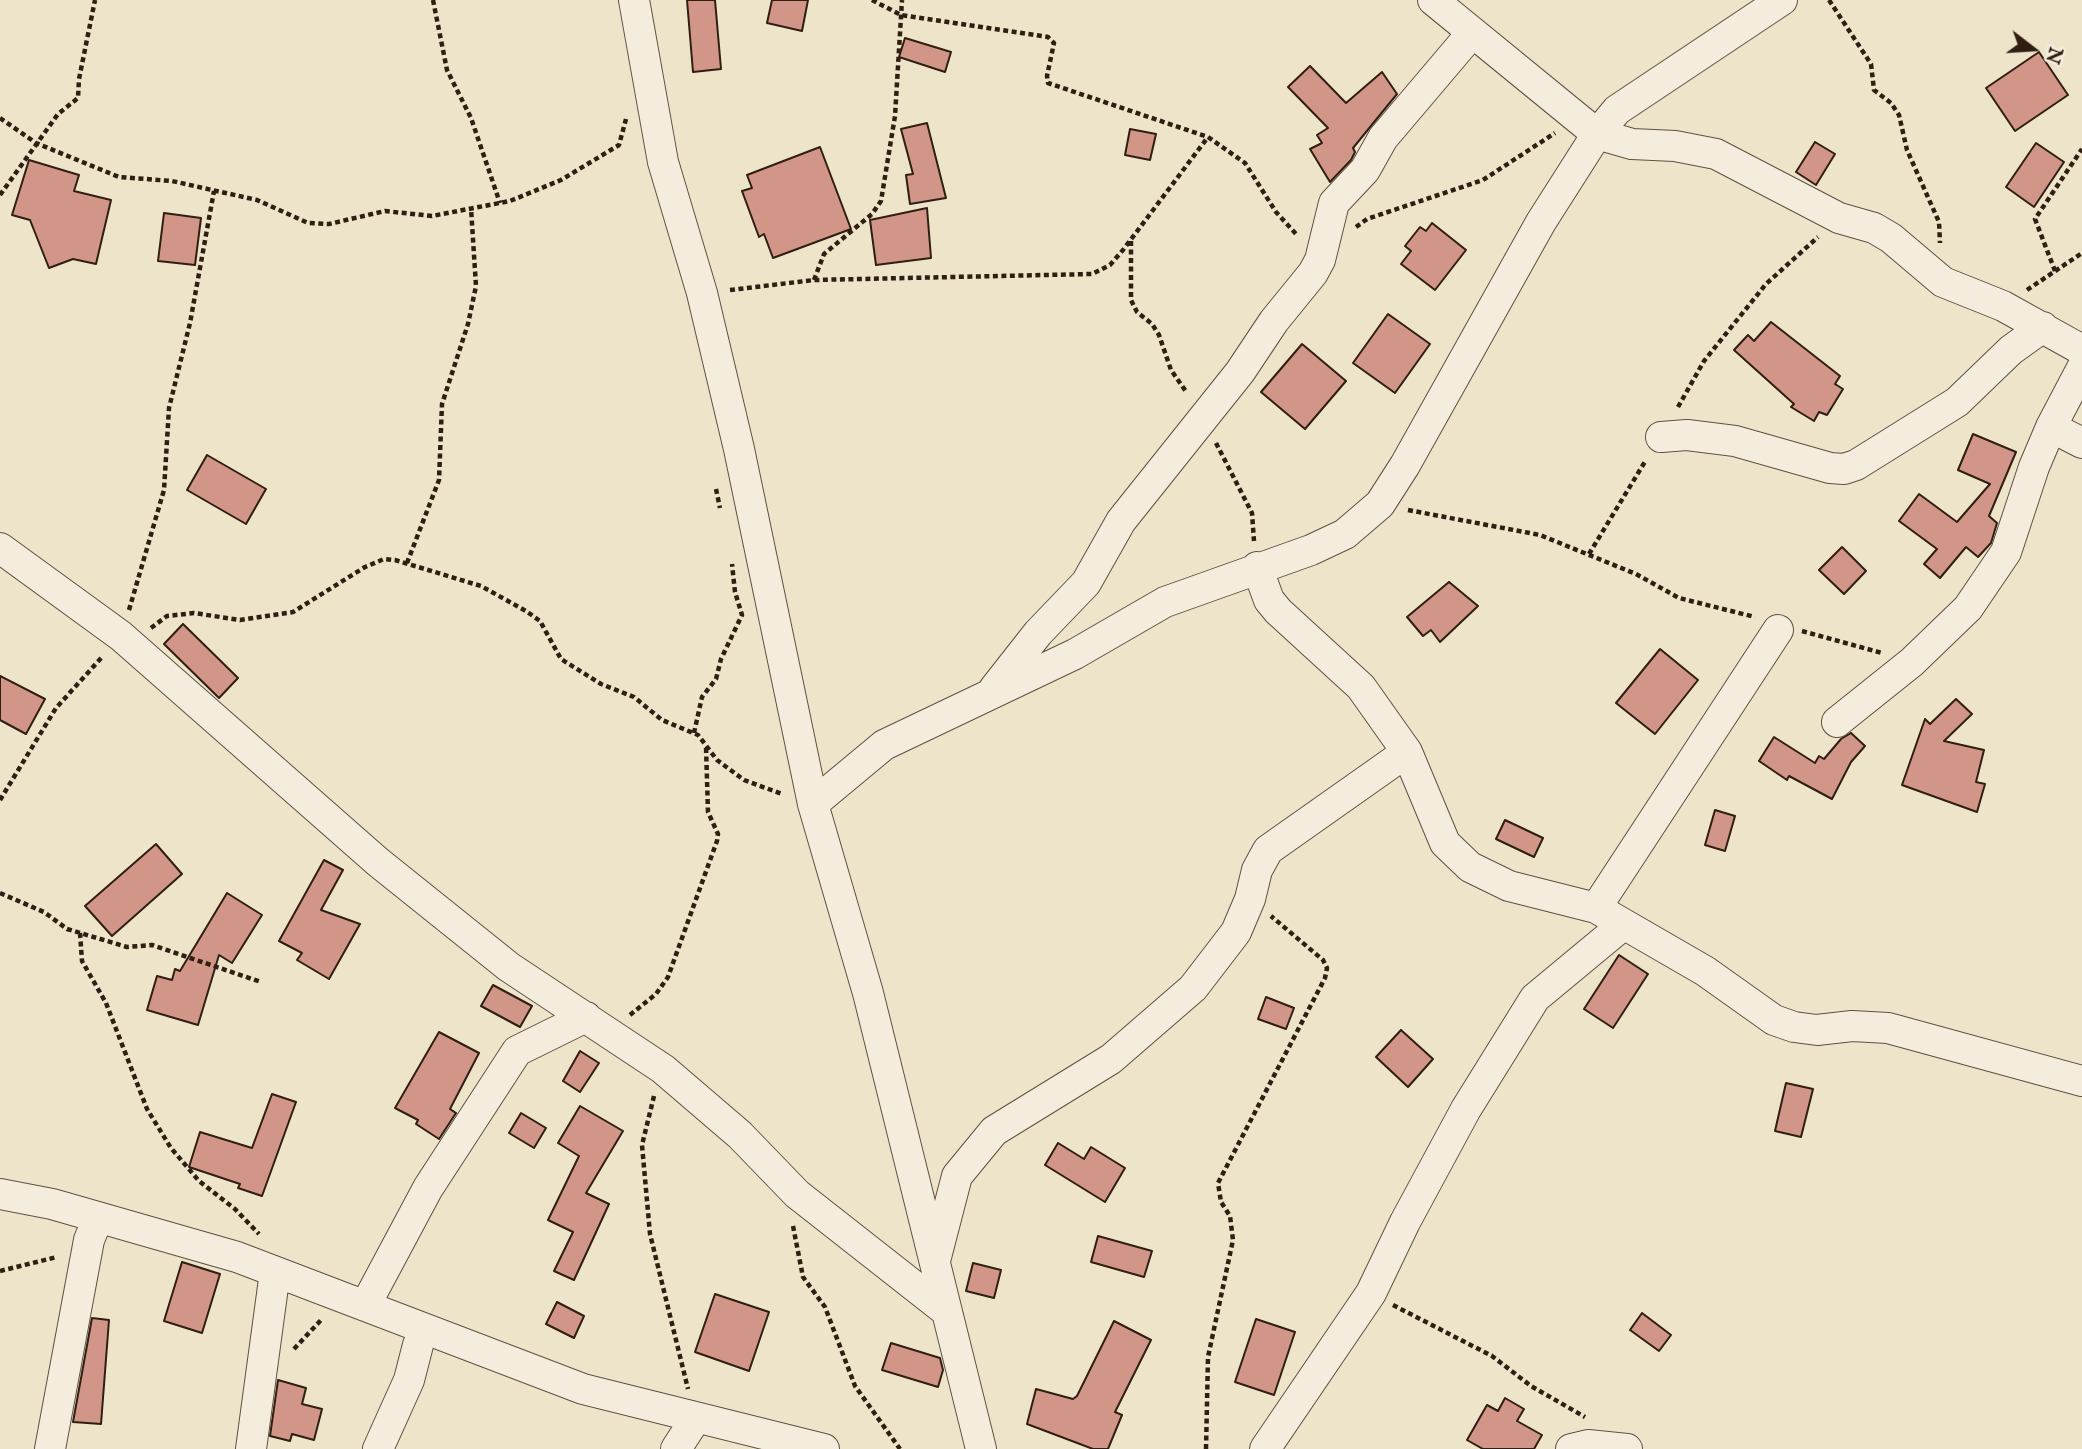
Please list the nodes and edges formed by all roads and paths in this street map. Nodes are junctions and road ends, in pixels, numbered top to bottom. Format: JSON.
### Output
{"nodes":[{"id":1,"x":95,"y":0,"type":"edge"},
{"id":2,"x":433,"y":0,"type":"edge"},
{"id":3,"x":634,"y":0,"type":"edge"},
{"id":4,"x":872,"y":0,"type":"edge"},
{"id":5,"x":902,"y":0,"type":"edge"},
{"id":6,"x":1433,"y":0,"type":"edge"},
{"id":7,"x":1782,"y":0,"type":"edge"},
{"id":8,"x":1829,"y":0,"type":"edge"},
{"id":9,"x":901,"y":15,"type":"junction"},
{"id":10,"x":1472,"y":33,"type":"junction"},
{"id":11,"x":628,"y":111,"type":"dead end"},
{"id":12,"x":0,"y":118,"type":"edge"},
{"id":13,"x":1587,"y":127,"type":"junction"},
{"id":14,"x":1208,"y":137,"type":"junction"},
{"id":15,"x":36,"y":143,"type":"junction"},
{"id":16,"x":2082,"y":149,"type":"edge"},
{"id":17,"x":214,"y":191,"type":"junction"},
{"id":18,"x":0,"y":195,"type":"edge"},
{"id":19,"x":500,"y":203,"type":"junction"},
{"id":20,"x":471,"y":208,"type":"junction"},
{"id":21,"x":1839,"y":218,"type":"junction"},
{"id":22,"x":1131,"y":240,"type":"junction"},
{"id":23,"x":2082,"y":253,"type":"edge"},
{"id":24,"x":1320,"y":260,"type":"junction"},
{"id":25,"x":2055,"y":271,"type":"junction"},
{"id":26,"x":814,"y":280,"type":"junction"},
{"id":27,"x":1943,"y":282,"type":"junction"},
{"id":28,"x":702,"y":293,"type":"junction"},
{"id":29,"x":2003,"y":306,"type":"junction"},
{"id":30,"x":2043,"y":327,"type":"junction"},
{"id":31,"x":2082,"y":350,"type":"edge"},
{"id":32,"x":2082,"y":368,"type":"edge"},
{"id":33,"x":1204,"y":417,"type":"junction"},
{"id":34,"x":2050,"y":428,"type":"junction"},
{"id":35,"x":1661,"y":437,"type":"junction"},
{"id":36,"x":2082,"y":443,"type":"edge"},
{"id":37,"x":717,"y":477,"type":"dead end"},
{"id":38,"x":1380,"y":504,"type":"junction"},
{"id":39,"x":725,"y":520,"type":"dead end"},
{"id":40,"x":0,"y":548,"type":"edge"},
{"id":41,"x":731,"y":552,"type":"dead end"},
{"id":42,"x":1589,"y":554,"type":"junction"},
{"id":43,"x":407,"y":564,"type":"junction"},
{"id":44,"x":1256,"y":567,"type":"junction"},
{"id":45,"x":1778,"y":630,"type":"junction"},
{"id":46,"x":126,"y":640,"type":"junction"},
{"id":47,"x":1912,"y":662,"type":"junction"},
{"id":48,"x":990,"y":694,"type":"junction"},
{"id":49,"x":1837,"y":722,"type":"dead end"},
{"id":50,"x":694,"y":733,"type":"junction"},
{"id":51,"x":706,"y":746,"type":"junction"},
{"id":52,"x":1407,"y":752,"type":"junction"},
{"id":53,"x":0,"y":800,"type":"edge"},
{"id":54,"x":813,"y":804,"type":"junction"},
{"id":55,"x":0,"y":893,"type":"edge"},
{"id":56,"x":1250,"y":899,"type":"junction"},
{"id":57,"x":1596,"y":908,"type":"junction"},
{"id":58,"x":1623,"y":925,"type":"junction"},
{"id":59,"x":80,"y":933,"type":"junction"},
{"id":60,"x":261,"y":982,"type":"dead end"},
{"id":61,"x":586,"y":1017,"type":"junction"},
{"id":62,"x":612,"y":1033,"type":"junction"},
{"id":63,"x":663,"y":1069,"type":"junction"},
{"id":64,"x":2082,"y":1081,"type":"edge"},
{"id":65,"x":0,"y":1194,"type":"edge"},
{"id":66,"x":797,"y":1194,"type":"junction"},
{"id":67,"x":93,"y":1229,"type":"junction"},
{"id":68,"x":262,"y":1237,"type":"dead end"},
{"id":69,"x":935,"y":1261,"type":"junction"},
{"id":70,"x":0,"y":1270,"type":"edge"},
{"id":71,"x":275,"y":1272,"type":"junction"},
{"id":72,"x":1371,"y":1293,"type":"junction"},
{"id":73,"x":365,"y":1306,"type":"junction"},
{"id":74,"x":946,"y":1311,"type":"junction"},
{"id":75,"x":331,"y":1315,"type":"dead end"},
{"id":76,"x":418,"y":1345,"type":"dead end"},
{"id":77,"x":289,"y":1356,"type":"dead end"},
{"id":78,"x":695,"y":1418,"type":"junction"},
{"id":79,"x":1592,"y":1421,"type":"dead end"},
{"id":80,"x":50,"y":1449,"type":"edge"},
{"id":81,"x":251,"y":1449,"type":"edge"},
{"id":82,"x":378,"y":1449,"type":"edge"},
{"id":83,"x":676,"y":1449,"type":"edge"},
{"id":84,"x":824,"y":1449,"type":"edge"},
{"id":85,"x":900,"y":1449,"type":"edge"},
{"id":86,"x":981,"y":1449,"type":"edge"},
{"id":87,"x":1206,"y":1449,"type":"edge"},
{"id":88,"x":1265,"y":1449,"type":"edge"},
{"id":89,"x":1571,"y":1449,"type":"edge"},
{"id":90,"x":1627,"y":1449,"type":"edge"}],
"edges":[{"from":1,"to":15,"type":"path"},
{"from":2,"to":19,"type":"path"},
{"from":3,"to":28,"type":"street"},
{"from":4,"to":9,"type":"path"},
{"from":5,"to":9,"type":"path"},
{"from":6,"to":10,"type":"street"},
{"from":7,"to":13,"type":"street"},
{"from":8,"to":27,"type":"path"},
{"from":9,"to":14,"type":"path"},
{"from":9,"to":26,"type":"path"},
{"from":10,"to":13,"type":"street"},
{"from":10,"to":24,"type":"street"},
{"from":11,"to":19,"type":"path"},
{"from":12,"to":15,"type":"path"},
{"from":13,"to":21,"type":"street"},
{"from":13,"to":24,"type":"path"},
{"from":13,"to":38,"type":"street"},
{"from":14,"to":22,"type":"path"},
{"from":14,"to":24,"type":"path"},
{"from":15,"to":17,"type":"path"},
{"from":15,"to":18,"type":"path"},
{"from":16,"to":25,"type":"path"},
{"from":17,"to":20,"type":"path"},
{"from":17,"to":46,"type":"path"},
{"from":19,"to":20,"type":"path"},
{"from":20,"to":43,"type":"path"},
{"from":21,"to":27,"type":"street"},
{"from":21,"to":35,"type":"path"},
{"from":22,"to":26,"type":"path"},
{"from":22,"to":33,"type":"path"},
{"from":23,"to":25,"type":"path"},
{"from":24,"to":33,"type":"street"},
{"from":25,"to":29,"type":"path"},
{"from":26,"to":28,"type":"path"},
{"from":27,"to":29,"type":"street"},
{"from":28,"to":54,"type":"street"},
{"from":29,"to":30,"type":"street"},
{"from":30,"to":31,"type":"street"},
{"from":30,"to":35,"type":"street"},
{"from":32,"to":34,"type":"street"},
{"from":33,"to":44,"type":"path"},
{"from":33,"to":48,"type":"street"},
{"from":34,"to":36,"type":"street"},
{"from":34,"to":47,"type":"street"},
{"from":35,"to":42,"type":"path"},
{"from":37,"to":39,"type":"path"},
{"from":38,"to":42,"type":"path"},
{"from":38,"to":44,"type":"street"},
{"from":40,"to":46,"type":"street"},
{"from":41,"to":50,"type":"path"},
{"from":42,"to":45,"type":"path"},
{"from":43,"to":46,"type":"path"},
{"from":43,"to":50,"type":"path"},
{"from":44,"to":48,"type":"street"},
{"from":44,"to":52,"type":"street"},
{"from":45,"to":47,"type":"path"},
{"from":45,"to":57,"type":"street"},
{"from":46,"to":53,"type":"path"},
{"from":46,"to":61,"type":"street"},
{"from":47,"to":49,"type":"street"},
{"from":48,"to":54,"type":"street"},
{"from":50,"to":51,"type":"path"},
{"from":51,"to":54,"type":"path"},
{"from":51,"to":62,"type":"path"},
{"from":52,"to":56,"type":"street"},
{"from":52,"to":57,"type":"street"},
{"from":54,"to":69,"type":"street"},
{"from":55,"to":59,"type":"path"},
{"from":56,"to":69,"type":"street"},
{"from":56,"to":87,"type":"path"},
{"from":57,"to":58,"type":"street"},
{"from":58,"to":64,"type":"street"},
{"from":58,"to":72,"type":"street"},
{"from":59,"to":60,"type":"path"},
{"from":59,"to":68,"type":"path"},
{"from":61,"to":62,"type":"street"},
{"from":61,"to":73,"type":"street"},
{"from":62,"to":63,"type":"street"},
{"from":63,"to":66,"type":"street"},
{"from":63,"to":78,"type":"path"},
{"from":65,"to":67,"type":"street"},
{"from":66,"to":74,"type":"street"},
{"from":66,"to":85,"type":"path"},
{"from":67,"to":70,"type":"path"},
{"from":67,"to":71,"type":"street"},
{"from":67,"to":80,"type":"street"},
{"from":69,"to":74,"type":"street"},
{"from":71,"to":73,"type":"street"},
{"from":71,"to":81,"type":"street"},
{"from":72,"to":79,"type":"path"},
{"from":72,"to":88,"type":"street"},
{"from":73,"to":78,"type":"street"},
{"from":74,"to":86,"type":"street"},
{"from":75,"to":77,"type":"path"},
{"from":76,"to":82,"type":"street"},
{"from":78,"to":83,"type":"street"},
{"from":78,"to":84,"type":"street"},
{"from":89,"to":90,"type":"street"}]}
